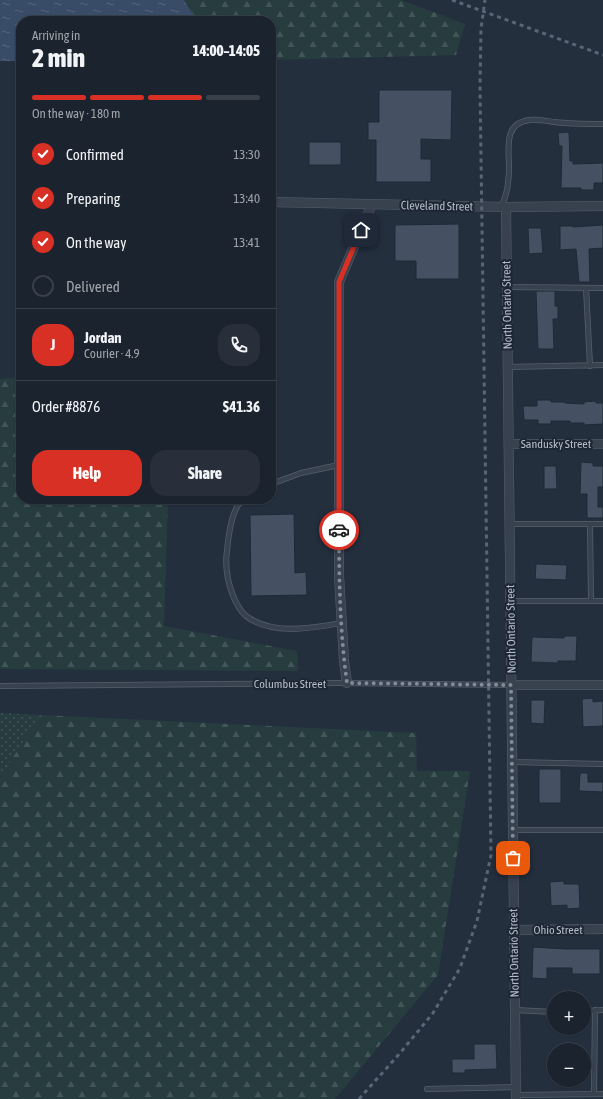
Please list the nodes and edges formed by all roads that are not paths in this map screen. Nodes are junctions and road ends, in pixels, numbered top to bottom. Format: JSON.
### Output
{"nodes":[{"id":1,"x":603,"y":124,"type":"edge"},
{"id":2,"x":276,"y":202,"type":"edge"},
{"id":3,"x":372,"y":204,"type":"junction"},
{"id":4,"x":603,"y":206,"type":"edge"},
{"id":5,"x":503,"y":207,"type":"junction"},
{"id":6,"x":507,"y":287,"type":"junction"},
{"id":7,"x":586,"y":288,"type":"junction"},
{"id":8,"x":603,"y":288,"type":"edge"},
{"id":9,"x":603,"y":365,"type":"edge"},
{"id":10,"x":590,"y":366,"type":"junction"},
{"id":11,"x":508,"y":367,"type":"junction"},
{"id":12,"x":509,"y":444,"type":"junction"},
{"id":13,"x":603,"y":444,"type":"edge"},
{"id":14,"x":339,"y":465,"type":"junction"},
{"id":15,"x":276,"y":482,"type":"edge"},
{"id":16,"x":240,"y":504,"type":"edge"},
{"id":17,"x":510,"y":524,"type":"junction"},
{"id":18,"x":590,"y":524,"type":"junction"},
{"id":19,"x":603,"y":524,"type":"edge"},
{"id":20,"x":510,"y":601,"type":"junction"},
{"id":21,"x":591,"y":601,"type":"junction"},
{"id":22,"x":603,"y":601,"type":"edge"},
{"id":23,"x":341,"y":623,"type":"junction"},
{"id":24,"x":347,"y":683,"type":"junction"},
{"id":25,"x":511,"y":685,"type":"junction"},
{"id":26,"x":603,"y":685,"type":"edge"},
{"id":27,"x":0,"y":686,"type":"edge"},
{"id":28,"x":512,"y":762,"type":"junction"},
{"id":29,"x":603,"y":764,"type":"edge"},
{"id":30,"x":513,"y":830,"type":"junction"},
{"id":31,"x":603,"y":830,"type":"edge"},
{"id":32,"x":603,"y":929,"type":"edge"},
{"id":33,"x":514,"y":930,"type":"junction"},
{"id":34,"x":515,"y":1010,"type":"junction"},
{"id":35,"x":591,"y":1010,"type":"edge"},
{"id":36,"x":595,"y":1010,"type":"junction"},
{"id":37,"x":603,"y":1010,"type":"edge"},
{"id":38,"x":547,"y":1012,"type":"edge"},
{"id":39,"x":427,"y":1089,"type":"dead end"},
{"id":40,"x":516,"y":1093,"type":"edge"},
{"id":41,"x":594,"y":1094,"type":"junction"},
{"id":42,"x":603,"y":1094,"type":"edge"}],
"edges":[{"from":1,"to":5,"type":"lane"},
{"from":2,"to":3,"type":"street","name":"Cleveland Street"},
{"from":3,"to":5,"type":"street","name":"Cleveland Street"},
{"from":3,"to":14,"type":"street"},
{"from":4,"to":5,"type":"street","name":"Cleveland Street"},
{"from":5,"to":6,"type":"street","name":"North Ontario Street"},
{"from":6,"to":7,"type":"lane"},
{"from":6,"to":11,"type":"street","name":"North Ontario Street"},
{"from":7,"to":8,"type":"lane"},
{"from":7,"to":10,"type":"lane"},
{"from":9,"to":10,"type":"lane"},
{"from":10,"to":11,"type":"lane"},
{"from":11,"to":12,"type":"street","name":"North Ontario Street"},
{"from":12,"to":13,"type":"street","name":"Sandusky Street"},
{"from":12,"to":17,"type":"street","name":"North Ontario Street"},
{"from":14,"to":15,"type":"lane"},
{"from":14,"to":23,"type":"street"},
{"from":16,"to":23,"type":"lane"},
{"from":17,"to":18,"type":"lane"},
{"from":17,"to":20,"type":"street","name":"North Ontario Street"},
{"from":18,"to":19,"type":"lane"},
{"from":18,"to":21,"type":"lane"},
{"from":20,"to":21,"type":"lane"},
{"from":20,"to":25,"type":"street","name":"North Ontario Street"},
{"from":21,"to":22,"type":"lane"},
{"from":23,"to":24,"type":"street"},
{"from":24,"to":25,"type":"lane","name":"Columbus Street"},
{"from":24,"to":27,"type":"lane","name":"Columbus Street"},
{"from":25,"to":26,"type":"street","name":"Columbus Street"},
{"from":25,"to":28,"type":"street","name":"North Ontario Street"},
{"from":28,"to":29,"type":"lane"},
{"from":28,"to":30,"type":"street","name":"North Ontario Street"},
{"from":30,"to":31,"type":"lane"},
{"from":30,"to":33,"type":"street","name":"North Ontario Street"},
{"from":32,"to":33,"type":"street","name":"Ohio Street"},
{"from":33,"to":34,"type":"street","name":"North Ontario Street"},
{"from":34,"to":38,"type":"lane"},
{"from":34,"to":40,"type":"street","name":"North Ontario Street"},
{"from":35,"to":36,"type":"lane"},
{"from":36,"to":37,"type":"lane"},
{"from":36,"to":41,"type":"lane"},
{"from":39,"to":40,"type":"lane"},
{"from":40,"to":41,"type":"lane"},
{"from":41,"to":42,"type":"lane"}]}
